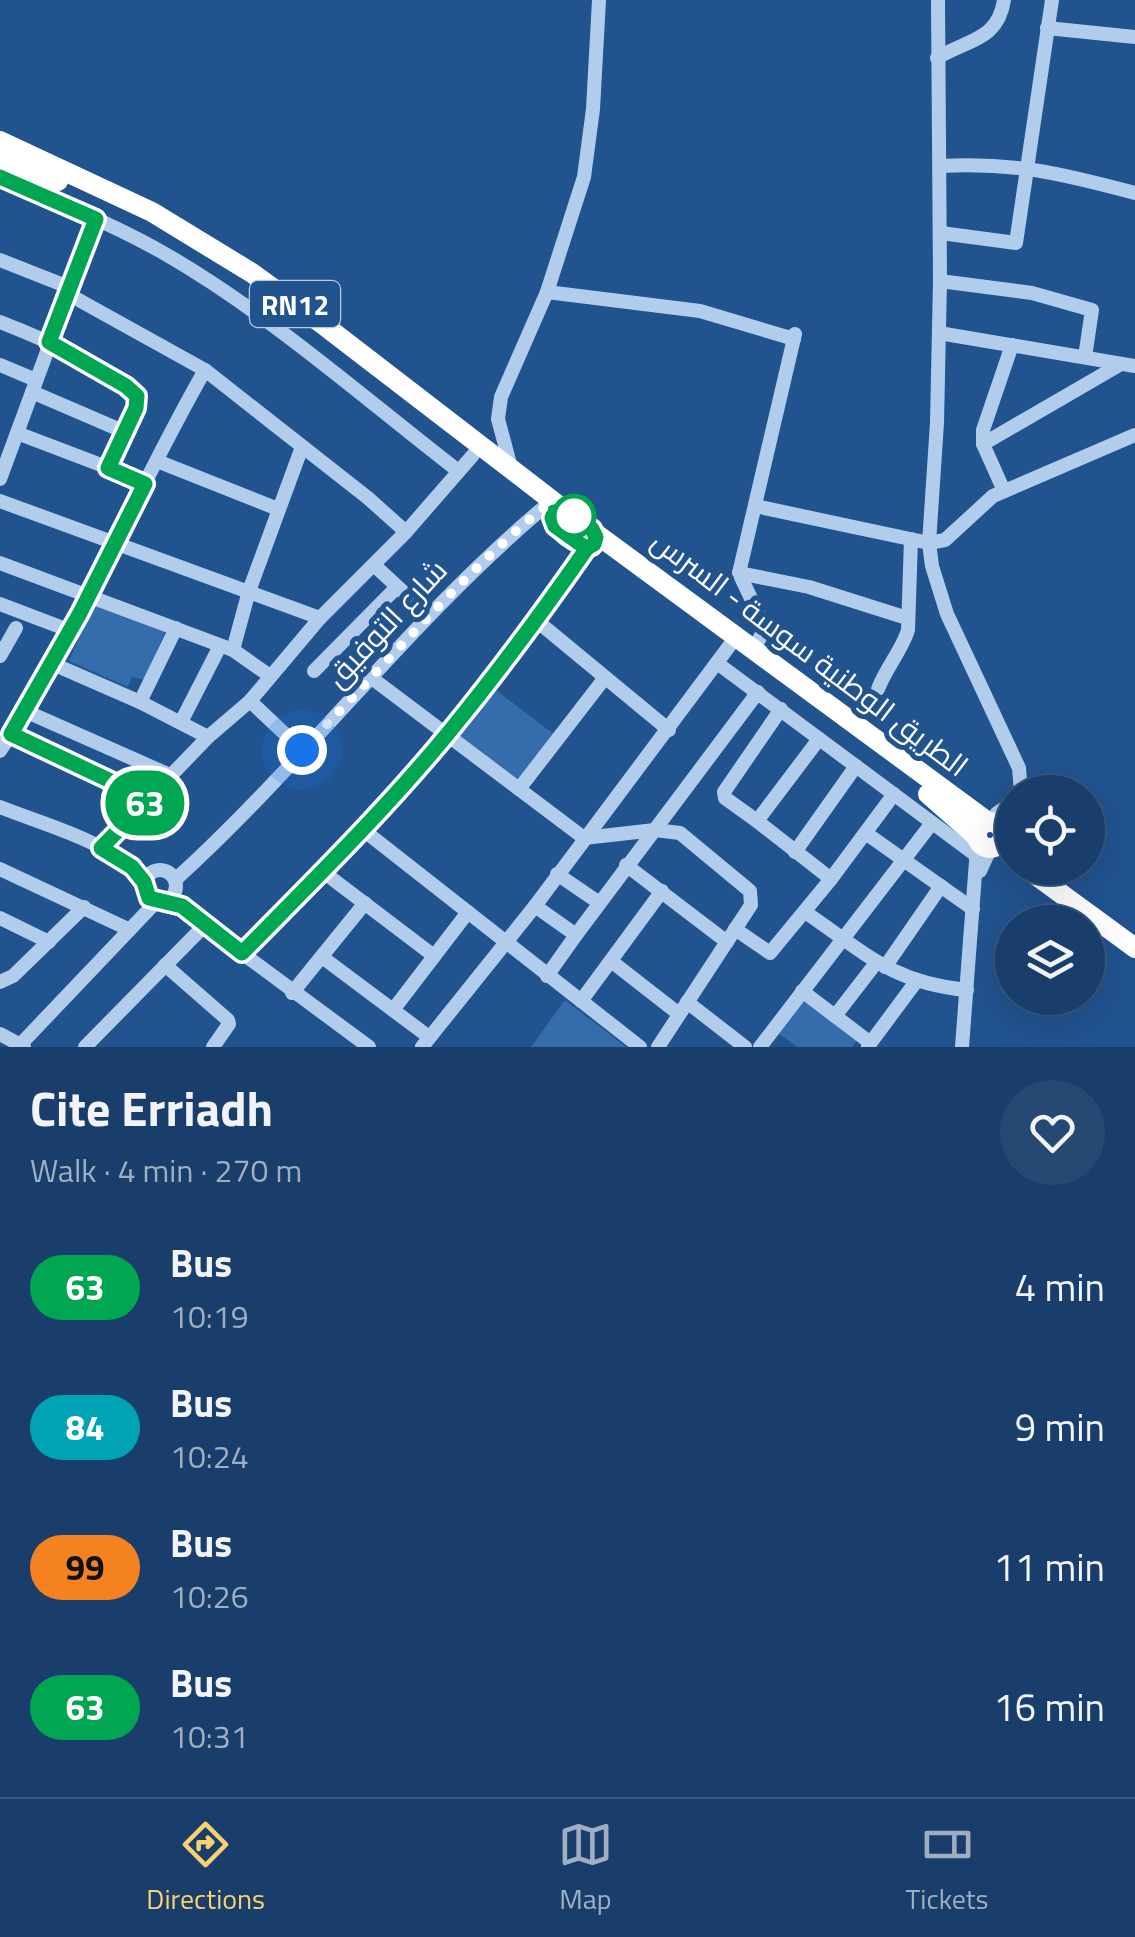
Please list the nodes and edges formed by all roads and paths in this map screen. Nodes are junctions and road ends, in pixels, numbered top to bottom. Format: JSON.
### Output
{"nodes":[{"id":1,"x":599,"y":0,"type":"edge"},
{"id":2,"x":938,"y":0,"type":"edge"},
{"id":3,"x":1004,"y":0,"type":"edge"},
{"id":4,"x":1052,"y":0,"type":"edge"},
{"id":5,"x":1048,"y":28,"type":"junction"},
{"id":6,"x":1135,"y":37,"type":"edge"},
{"id":7,"x":938,"y":58,"type":"junction"},
{"id":8,"x":0,"y":141,"type":"edge"},
{"id":9,"x":0,"y":156,"type":"edge"},
{"id":10,"x":941,"y":166,"type":"junction"},
{"id":11,"x":1027,"y":167,"type":"junction"},
{"id":12,"x":0,"y":177,"type":"edge"},
{"id":13,"x":1135,"y":193,"type":"edge"},
{"id":14,"x":96,"y":219,"type":"junction"},
{"id":15,"x":941,"y":233,"type":"junction"},
{"id":16,"x":0,"y":260,"type":"edge"},
{"id":17,"x":940,"y":281,"type":"junction"},
{"id":18,"x":69,"y":291,"type":"junction"},
{"id":19,"x":547,"y":292,"type":"junction"},
{"id":20,"x":0,"y":322,"type":"edge"},
{"id":21,"x":939,"y":333,"type":"junction"},
{"id":22,"x":49,"y":342,"type":"junction"},
{"id":23,"x":1012,"y":345,"type":"junction"},
{"id":24,"x":1085,"y":357,"type":"junction"},
{"id":25,"x":1128,"y":364,"type":"edge"},
{"id":26,"x":0,"y":365,"type":"edge"},
{"id":27,"x":206,"y":370,"type":"junction"},
{"id":28,"x":34,"y":386,"type":"junction"},
{"id":29,"x":125,"y":432,"type":"junction"},
{"id":30,"x":17,"y":434,"type":"junction"},
{"id":31,"x":1135,"y":435,"type":"edge"},
{"id":32,"x":983,"y":444,"type":"junction"},
{"id":33,"x":302,"y":447,"type":"junction"},
{"id":34,"x":156,"y":461,"type":"junction"},
{"id":35,"x":465,"y":463,"type":"junction"},
{"id":36,"x":507,"y":466,"type":"junction"},
{"id":37,"x":108,"y":468,"type":"junction"},
{"id":38,"x":0,"y":479,"type":"edge"},
{"id":39,"x":145,"y":484,"type":"junction"},
{"id":40,"x":1004,"y":491,"type":"junction"},
{"id":41,"x":0,"y":501,"type":"edge"},
{"id":42,"x":755,"y":506,"type":"junction"},
{"id":43,"x":278,"y":509,"type":"junction"},
{"id":44,"x":553,"y":511,"type":"junction"},
{"id":45,"x":406,"y":532,"type":"junction"},
{"id":46,"x":911,"y":539,"type":"junction"},
{"id":47,"x":591,"y":542,"type":"junction"},
{"id":48,"x":118,"y":543,"type":"junction"},
{"id":49,"x":930,"y":543,"type":"junction"},
{"id":50,"x":0,"y":562,"type":"edge"},
{"id":51,"x":374,"y":565,"type":"junction"},
{"id":52,"x":739,"y":574,"type":"junction"},
{"id":53,"x":396,"y":588,"type":"junction"},
{"id":54,"x":249,"y":591,"type":"junction"},
{"id":55,"x":90,"y":594,"type":"junction"},
{"id":56,"x":0,"y":604,"type":"edge"},
{"id":57,"x":429,"y":616,"type":"junction"},
{"id":58,"x":320,"y":618,"type":"junction"},
{"id":59,"x":907,"y":618,"type":"junction"},
{"id":60,"x":537,"y":621,"type":"junction"},
{"id":61,"x":16,"y":628,"type":"dead end"},
{"id":62,"x":176,"y":628,"type":"junction"},
{"id":63,"x":71,"y":631,"type":"junction"},
{"id":64,"x":730,"y":644,"type":"junction"},
{"id":65,"x":226,"y":648,"type":"junction"},
{"id":66,"x":754,"y":649,"type":"junction"},
{"id":67,"x":0,"y":656,"type":"edge"},
{"id":68,"x":717,"y":663,"type":"junction"},
{"id":69,"x":53,"y":664,"type":"junction"},
{"id":70,"x":314,"y":671,"type":"dead end"},
{"id":71,"x":270,"y":676,"type":"junction"},
{"id":72,"x":373,"y":679,"type":"junction"},
{"id":73,"x":604,"y":679,"type":"junction"},
{"id":74,"x":878,"y":690,"type":"dead end"},
{"id":75,"x":758,"y":692,"type":"junction"},
{"id":76,"x":250,"y":701,"type":"junction"},
{"id":77,"x":140,"y":702,"type":"junction"},
{"id":78,"x":781,"y":709,"type":"junction"},
{"id":79,"x":25,"y":711,"type":"junction"},
{"id":80,"x":181,"y":722,"type":"junction"},
{"id":81,"x":669,"y":730,"type":"junction"},
{"id":82,"x":11,"y":734,"type":"junction"},
{"id":83,"x":448,"y":734,"type":"junction"},
{"id":84,"x":208,"y":737,"type":"junction"},
{"id":85,"x":819,"y":739,"type":"junction"},
{"id":86,"x":302,"y":750,"type":"junction"},
{"id":87,"x":0,"y":751,"type":"edge"},
{"id":88,"x":856,"y":766,"type":"junction"},
{"id":89,"x":1020,"y":775,"type":"edge"},
{"id":90,"x":172,"y":776,"type":"junction"},
{"id":91,"x":519,"y":788,"type":"junction"},
{"id":92,"x":894,"y":794,"type":"junction"},
{"id":93,"x":149,"y":799,"type":"junction"},
{"id":94,"x":0,"y":807,"type":"edge"},
{"id":95,"x":757,"y":821,"type":"junction"},
{"id":96,"x":932,"y":823,"type":"junction"},
{"id":97,"x":362,"y":829,"type":"junction"},
{"id":98,"x":654,"y":830,"type":"junction"},
{"id":99,"x":866,"y":834,"type":"junction"},
{"id":100,"x":993,"y":836,"type":"edge"},
{"id":101,"x":584,"y":838,"type":"junction"},
{"id":102,"x":101,"y":848,"type":"junction"},
{"id":103,"x":794,"y":852,"type":"junction"},
{"id":104,"x":905,"y":859,"type":"junction"},
{"id":105,"x":626,"y":865,"type":"junction"},
{"id":106,"x":0,"y":869,"type":"edge"},
{"id":107,"x":322,"y":871,"type":"junction"},
{"id":108,"x":558,"y":874,"type":"junction"},
{"id":109,"x":830,"y":879,"type":"junction"},
{"id":110,"x":1049,"y":885,"type":"edge"},
{"id":111,"x":1069,"y":885,"type":"edge"},
{"id":112,"x":160,"y":886,"type":"junction"},
{"id":113,"x":941,"y":886,"type":"junction"},
{"id":114,"x":662,"y":891,"type":"junction"},
{"id":115,"x":598,"y":902,"type":"junction"},
{"id":116,"x":365,"y":903,"type":"junction"},
{"id":117,"x":535,"y":906,"type":"junction"},
{"id":118,"x":84,"y":907,"type":"junction"},
{"id":119,"x":973,"y":909,"type":"junction"},
{"id":120,"x":468,"y":912,"type":"junction"},
{"id":121,"x":805,"y":912,"type":"junction"},
{"id":122,"x":0,"y":918,"type":"edge"},
{"id":123,"x":206,"y":924,"type":"junction"},
{"id":124,"x":128,"y":928,"type":"junction"},
{"id":125,"x":731,"y":935,"type":"junction"},
{"id":126,"x":1135,"y":935,"type":"edge"},
{"id":127,"x":576,"y":936,"type":"junction"},
{"id":128,"x":844,"y":938,"type":"junction"},
{"id":129,"x":49,"y":942,"type":"junction"},
{"id":130,"x":504,"y":942,"type":"junction"},
{"id":131,"x":1135,"y":948,"type":"edge"},
{"id":132,"x":242,"y":953,"type":"junction"},
{"id":133,"x":434,"y":956,"type":"junction"},
{"id":134,"x":322,"y":957,"type":"junction"},
{"id":135,"x":611,"y":962,"type":"junction"},
{"id":136,"x":166,"y":965,"type":"junction"},
{"id":137,"x":880,"y":965,"type":"junction"},
{"id":138,"x":547,"y":976,"type":"junction"},
{"id":139,"x":0,"y":982,"type":"edge"},
{"id":140,"x":915,"y":982,"type":"junction"},
{"id":141,"x":967,"y":990,"type":"junction"},
{"id":142,"x":802,"y":991,"type":"junction"},
{"id":143,"x":292,"y":993,"type":"junction"},
{"id":144,"x":581,"y":1002,"type":"junction"},
{"id":145,"x":683,"y":1008,"type":"junction"},
{"id":146,"x":393,"y":1010,"type":"junction"},
{"id":147,"x":835,"y":1016,"type":"junction"},
{"id":148,"x":0,"y":1034,"type":"edge"},
{"id":149,"x":426,"y":1042,"type":"edge"},
{"id":150,"x":768,"y":1044,"type":"edge"},
{"id":151,"x":21,"y":1046,"type":"edge"},
{"id":152,"x":366,"y":1046,"type":"edge"},
{"id":153,"x":869,"y":1046,"type":"edge"},
{"id":154,"x":84,"y":1047,"type":"edge"},
{"id":155,"x":213,"y":1047,"type":"edge"},
{"id":156,"x":640,"y":1047,"type":"edge"},
{"id":157,"x":658,"y":1047,"type":"edge"},
{"id":158,"x":745,"y":1047,"type":"edge"},
{"id":159,"x":962,"y":1047,"type":"edge"}],
"edges":[{"from":1,"to":19,"type":"street"},
{"from":2,"to":7,"type":"street"},
{"from":3,"to":7,"type":"street"},
{"from":4,"to":5,"type":"street"},
{"from":5,"to":6,"type":"street"},
{"from":5,"to":11,"type":"street"},
{"from":7,"to":10,"type":"street"},
{"from":8,"to":36,"type":"highway","number":"RN12"},
{"from":9,"to":35,"type":"highway","number":"RN12"},
{"from":10,"to":11,"type":"street"},
{"from":10,"to":15,"type":"street"},
{"from":11,"to":13,"type":"street"},
{"from":11,"to":15,"type":"street"},
{"from":12,"to":14,"type":"street"},
{"from":14,"to":18,"type":"street"},
{"from":14,"to":35,"type":"street"},
{"from":15,"to":17,"type":"street"},
{"from":16,"to":18,"type":"street"},
{"from":17,"to":21,"type":"street"},
{"from":17,"to":24,"type":"street"},
{"from":18,"to":22,"type":"street"},
{"from":18,"to":27,"type":"street"},
{"from":19,"to":36,"type":"street"},
{"from":19,"to":42,"type":"street"},
{"from":20,"to":22,"type":"street"},
{"from":21,"to":23,"type":"street"},
{"from":21,"to":49,"type":"street"},
{"from":22,"to":28,"type":"street"},
{"from":22,"to":29,"type":"street"},
{"from":23,"to":24,"type":"street"},
{"from":23,"to":32,"type":"street"},
{"from":24,"to":25,"type":"street"},
{"from":25,"to":32,"type":"street"},
{"from":26,"to":28,"type":"street"},
{"from":27,"to":33,"type":"street"},
{"from":27,"to":34,"type":"street"},
{"from":28,"to":29,"type":"street"},
{"from":28,"to":30,"type":"street"},
{"from":29,"to":37,"type":"street"},
{"from":30,"to":37,"type":"street"},
{"from":30,"to":38,"type":"street"},
{"from":31,"to":40,"type":"street"},
{"from":32,"to":40,"type":"street"},
{"from":33,"to":43,"type":"street"},
{"from":33,"to":45,"type":"street"},
{"from":34,"to":39,"type":"street"},
{"from":34,"to":43,"type":"street"},
{"from":35,"to":44,"type":"highway","number":"RN12"},
{"from":35,"to":45,"type":"street"},
{"from":36,"to":44,"type":"highway","number":"RN12"},
{"from":37,"to":39,"type":"street"},
{"from":39,"to":48,"type":"street"},
{"from":40,"to":49,"type":"street"},
{"from":41,"to":48,"type":"street"},
{"from":42,"to":46,"type":"street"},
{"from":42,"to":52,"type":"street"},
{"from":43,"to":54,"type":"street"},
{"from":44,"to":47,"type":"highway","number":"RN12"},
{"from":44,"to":57,"type":"street","name":"شارع التوفيق"},
{"from":45,"to":51,"type":"street"},
{"from":46,"to":49,"type":"street"},
{"from":46,"to":59,"type":"street"},
{"from":47,"to":60,"type":"street"},
{"from":47,"to":64,"type":"highway","name":"الطريق الوطنية سوسة - السرس","number":"RN12"},
{"from":47,"to":66,"type":"highway","name":"الطريق الوطنية سوسة - السرس","number":"RN12"},
{"from":48,"to":54,"type":"street"},
{"from":48,"to":55,"type":"street"},
{"from":49,"to":89,"type":"street"},
{"from":50,"to":55,"type":"street"},
{"from":51,"to":53,"type":"street"},
{"from":51,"to":58,"type":"street"},
{"from":52,"to":59,"type":"street"},
{"from":52,"to":66,"type":"street"},
{"from":53,"to":57,"type":"street"},
{"from":53,"to":70,"type":"street"},
{"from":54,"to":58,"type":"street"},
{"from":54,"to":65,"type":"street"},
{"from":55,"to":62,"type":"street"},
{"from":55,"to":63,"type":"street"},
{"from":56,"to":63,"type":"street"},
{"from":57,"to":72,"type":"street","name":"شارع التوفيق"},
{"from":58,"to":71,"type":"street"},
{"from":59,"to":74,"type":"street"},
{"from":60,"to":73,"type":"street"},
{"from":60,"to":83,"type":"street"},
{"from":61,"to":67,"type":"street"},
{"from":62,"to":65,"type":"street"},
{"from":62,"to":77,"type":"street"},
{"from":63,"to":69,"type":"street"},
{"from":64,"to":68,"type":"street"},
{"from":64,"to":100,"type":"highway","name":"الطريق الوطنية سوسة - السرس","number":"RN12"},
{"from":65,"to":71,"type":"street"},
{"from":65,"to":80,"type":"street"},
{"from":66,"to":100,"type":"highway","name":"الطريق الوطنية سوسة - السرس","number":"RN12"},
{"from":68,"to":75,"type":"street"},
{"from":68,"to":81,"type":"street"},
{"from":69,"to":77,"type":"street"},
{"from":69,"to":79,"type":"street"},
{"from":71,"to":76,"type":"street"},
{"from":72,"to":83,"type":"street"},
{"from":72,"to":86,"type":"street","name":"شارع التوفيق"},
{"from":73,"to":81,"type":"street"},
{"from":73,"to":91,"type":"street"},
{"from":75,"to":78,"type":"street"},
{"from":75,"to":98,"type":"street"},
{"from":76,"to":84,"type":"street"},
{"from":76,"to":86,"type":"street"},
{"from":77,"to":80,"type":"street"},
{"from":78,"to":85,"type":"street"},
{"from":78,"to":95,"type":"street"},
{"from":79,"to":82,"type":"street"},
{"from":79,"to":90,"type":"street"},
{"from":80,"to":84,"type":"street"},
{"from":81,"to":101,"type":"street"},
{"from":82,"to":87,"type":"street"},
{"from":82,"to":93,"type":"street"},
{"from":83,"to":91,"type":"street"},
{"from":83,"to":97,"type":"street"},
{"from":84,"to":90,"type":"street"},
{"from":85,"to":88,"type":"street"},
{"from":85,"to":95,"type":"street"},
{"from":86,"to":112,"type":"street","name":"شارع التوفيق"},
{"from":88,"to":92,"type":"street"},
{"from":88,"to":103,"type":"street"},
{"from":90,"to":93,"type":"street"},
{"from":91,"to":101,"type":"street"},
{"from":92,"to":96,"type":"street"},
{"from":92,"to":99,"type":"street"},
{"from":93,"to":102,"type":"street"},
{"from":94,"to":102,"type":"street"},
{"from":95,"to":103,"type":"street"},
{"from":96,"to":100,"type":"street"},
{"from":96,"to":104,"type":"street"},
{"from":97,"to":107,"type":"street"},
{"from":97,"to":120,"type":"street"},
{"from":98,"to":101,"type":"street"},
{"from":98,"to":105,"type":"street"},
{"from":98,"to":125,"type":"street"},
{"from":99,"to":104,"type":"street"},
{"from":99,"to":109,"type":"street"},
{"from":100,"to":119,"type":"street"},
{"from":101,"to":108,"type":"street"},
{"from":102,"to":112,"type":"street"},
{"from":103,"to":109,"type":"street"},
{"from":104,"to":113,"type":"street"},
{"from":104,"to":128,"type":"street"},
{"from":105,"to":114,"type":"street"},
{"from":105,"to":115,"type":"street"},
{"from":106,"to":118,"type":"street"},
{"from":107,"to":116,"type":"street"},
{"from":107,"to":132,"type":"street"},
{"from":108,"to":115,"type":"street"},
{"from":108,"to":117,"type":"street"},
{"from":109,"to":121,"type":"street"},
{"from":110,"to":131,"type":"highway"},
{"from":111,"to":126,"type":"highway"},
{"from":112,"to":123,"type":"street"},
{"from":112,"to":124,"type":"street"},
{"from":113,"to":119,"type":"street"},
{"from":113,"to":137,"type":"street"},
{"from":114,"to":125,"type":"street"},
{"from":114,"to":135,"type":"street"},
{"from":115,"to":127,"type":"street"},
{"from":116,"to":133,"type":"street"},
{"from":116,"to":134,"type":"street"},
{"from":117,"to":127,"type":"street"},
{"from":117,"to":130,"type":"street"},
{"from":118,"to":124,"type":"street"},
{"from":118,"to":129,"type":"street"},
{"from":119,"to":141,"type":"street"},
{"from":120,"to":130,"type":"street"},
{"from":120,"to":133,"type":"street"},
{"from":121,"to":125,"type":"street"},
{"from":121,"to":128,"type":"street"},
{"from":122,"to":129,"type":"street"},
{"from":123,"to":132,"type":"street"},
{"from":123,"to":136,"type":"street"},
{"from":124,"to":151,"type":"street"},
{"from":125,"to":145,"type":"street"},
{"from":127,"to":138,"type":"street"},
{"from":128,"to":137,"type":"street"},
{"from":128,"to":142,"type":"street"},
{"from":129,"to":139,"type":"street"},
{"from":130,"to":138,"type":"street"},
{"from":130,"to":149,"type":"street"},
{"from":132,"to":143,"type":"street"},
{"from":133,"to":146,"type":"street"},
{"from":134,"to":143,"type":"street"},
{"from":134,"to":146,"type":"street"},
{"from":135,"to":144,"type":"street"},
{"from":135,"to":145,"type":"street"},
{"from":136,"to":154,"type":"street"},
{"from":136,"to":155,"type":"street"},
{"from":137,"to":140,"type":"street"},
{"from":137,"to":147,"type":"street"},
{"from":138,"to":144,"type":"street"},
{"from":140,"to":141,"type":"street"},
{"from":140,"to":153,"type":"street"},
{"from":141,"to":159,"type":"street"},
{"from":142,"to":147,"type":"street"},
{"from":142,"to":150,"type":"street"},
{"from":143,"to":152,"type":"street"},
{"from":144,"to":156,"type":"street"},
{"from":145,"to":157,"type":"street"},
{"from":145,"to":158,"type":"street"},
{"from":146,"to":149,"type":"street"},
{"from":147,"to":153,"type":"street"},
{"from":148,"to":151,"type":"street"}]}
